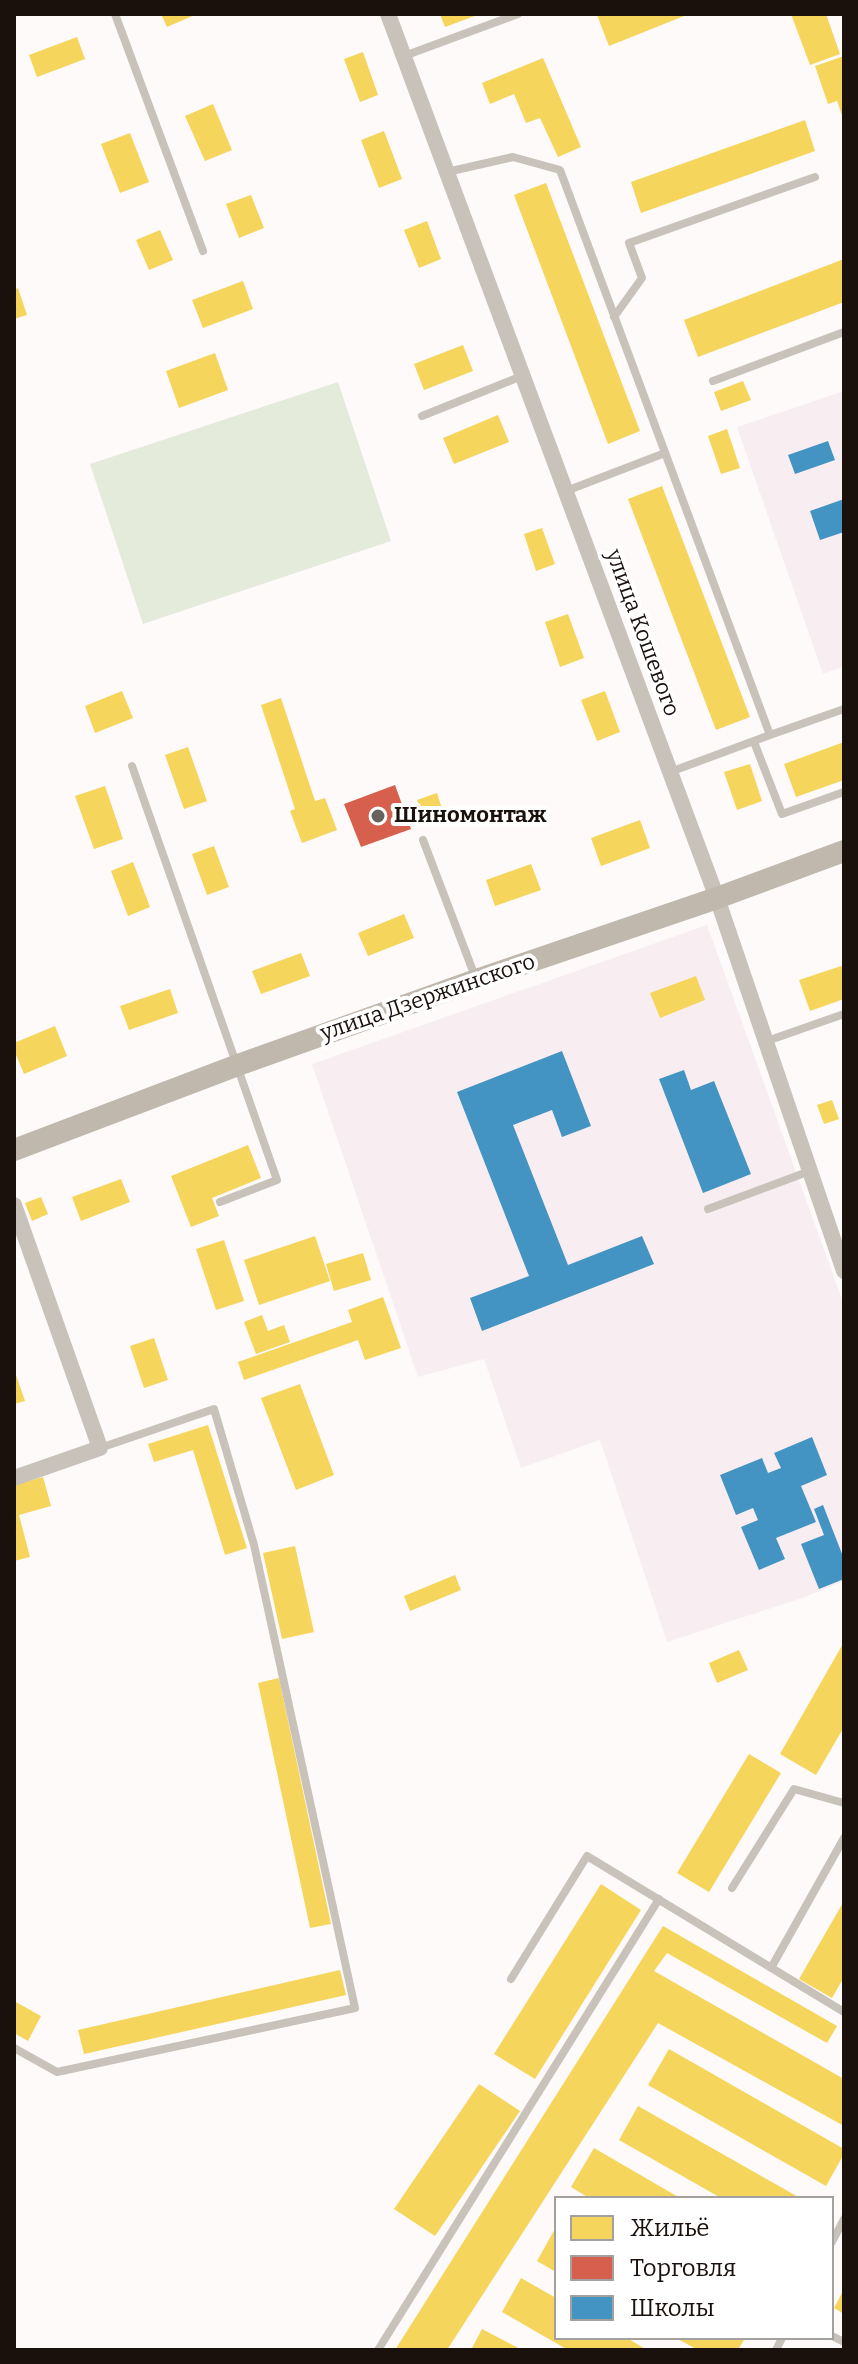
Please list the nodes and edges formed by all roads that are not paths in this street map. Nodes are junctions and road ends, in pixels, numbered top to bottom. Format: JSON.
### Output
{"nodes":[{"id":1,"x":115,"y":14,"type":"edge"},
{"id":2,"x":388,"y":14,"type":"edge"},
{"id":3,"x":518,"y":14,"type":"edge"},
{"id":4,"x":404,"y":56,"type":"junction"},
{"id":5,"x":447,"y":172,"type":"junction"},
{"id":6,"x":815,"y":177,"type":"dead end"},
{"id":7,"x":203,"y":251,"type":"dead end"},
{"id":8,"x":614,"y":317,"type":"junction"},
{"id":9,"x":844,"y":332,"type":"edge"},
{"id":10,"x":523,"y":376,"type":"junction"},
{"id":11,"x":713,"y":381,"type":"dead end"},
{"id":12,"x":422,"y":416,"type":"dead end"},
{"id":13,"x":665,"y":453,"type":"junction"},
{"id":14,"x":566,"y":491,"type":"junction"},
{"id":15,"x":844,"y":709,"type":"edge"},
{"id":16,"x":770,"y":735,"type":"junction"},
{"id":17,"x":754,"y":742,"type":"junction"},
{"id":18,"x":132,"y":766,"type":"dead end"},
{"id":19,"x":670,"y":772,"type":"junction"},
{"id":20,"x":844,"y":792,"type":"edge"},
{"id":21,"x":423,"y":840,"type":"dead end"},
{"id":22,"x":844,"y":851,"type":"edge"},
{"id":23,"x":717,"y":898,"type":"junction"},
{"id":24,"x":476,"y":980,"type":"junction"},
{"id":25,"x":844,"y":1014,"type":"edge"},
{"id":26,"x":766,"y":1042,"type":"junction"},
{"id":27,"x":238,"y":1065,"type":"junction"},
{"id":28,"x":14,"y":1150,"type":"edge"},
{"id":29,"x":810,"y":1171,"type":"junction"},
{"id":30,"x":220,"y":1202,"type":"dead end"},
{"id":31,"x":14,"y":1205,"type":"edge"},
{"id":32,"x":708,"y":1209,"type":"dead end"},
{"id":33,"x":844,"y":1271,"type":"edge"},
{"id":34,"x":100,"y":1448,"type":"junction"},
{"id":35,"x":14,"y":1478,"type":"edge"},
{"id":36,"x":844,"y":1803,"type":"edge"},
{"id":37,"x":844,"y":1838,"type":"edge"},
{"id":38,"x":732,"y":1888,"type":"dead end"},
{"id":39,"x":659,"y":1899,"type":"junction"},
{"id":40,"x":771,"y":1968,"type":"junction"},
{"id":41,"x":511,"y":1979,"type":"dead end"},
{"id":42,"x":844,"y":2012,"type":"edge"},
{"id":43,"x":14,"y":2048,"type":"edge"},
{"id":44,"x":844,"y":2219,"type":"edge"},
{"id":45,"x":834,"y":2238,"type":"edge"},
{"id":46,"x":378,"y":2350,"type":"edge"}],
"edges":[{"from":1,"to":7,"type":"lane"},
{"from":2,"to":4,"type":"street","name":"улица Кошевого"},
{"from":3,"to":4,"type":"lane"},
{"from":4,"to":5,"type":"street","name":"улица Кошевого"},
{"from":5,"to":8,"type":"lane"},
{"from":5,"to":10,"type":"street","name":"улица Кошевого"},
{"from":6,"to":8,"type":"lane"},
{"from":8,"to":13,"type":"lane"},
{"from":9,"to":11,"type":"lane"},
{"from":10,"to":12,"type":"lane"},
{"from":10,"to":14,"type":"street","name":"улица Кошевого"},
{"from":13,"to":14,"type":"lane"},
{"from":13,"to":16,"type":"lane"},
{"from":14,"to":19,"type":"street","name":"улица Кошевого"},
{"from":15,"to":16,"type":"lane"},
{"from":16,"to":17,"type":"lane"},
{"from":17,"to":19,"type":"lane"},
{"from":17,"to":20,"type":"lane"},
{"from":18,"to":27,"type":"lane"},
{"from":19,"to":23,"type":"street","name":"улица Кошевого"},
{"from":21,"to":24,"type":"lane"},
{"from":22,"to":23,"type":"street","name":"улица Дзержинского"},
{"from":23,"to":24,"type":"street","name":"улица Дзержинского"},
{"from":23,"to":26,"type":"street","name":"улица Кошевого"},
{"from":24,"to":27,"type":"street","name":"улица Дзержинского"},
{"from":25,"to":26,"type":"lane"},
{"from":26,"to":29,"type":"street","name":"улица Кошевого"},
{"from":27,"to":28,"type":"street","name":"улица Дзержинского"},
{"from":27,"to":30,"type":"lane"},
{"from":29,"to":32,"type":"lane"},
{"from":29,"to":33,"type":"street","name":"улица Кошевого"},
{"from":31,"to":34,"type":"street"},
{"from":34,"to":35,"type":"street"},
{"from":34,"to":43,"type":"lane"},
{"from":36,"to":38,"type":"lane"},
{"from":37,"to":40,"type":"lane"},
{"from":39,"to":40,"type":"lane"},
{"from":39,"to":41,"type":"lane"},
{"from":39,"to":46,"type":"lane"},
{"from":40,"to":42,"type":"lane"},
{"from":44,"to":45,"type":"lane"}]}
